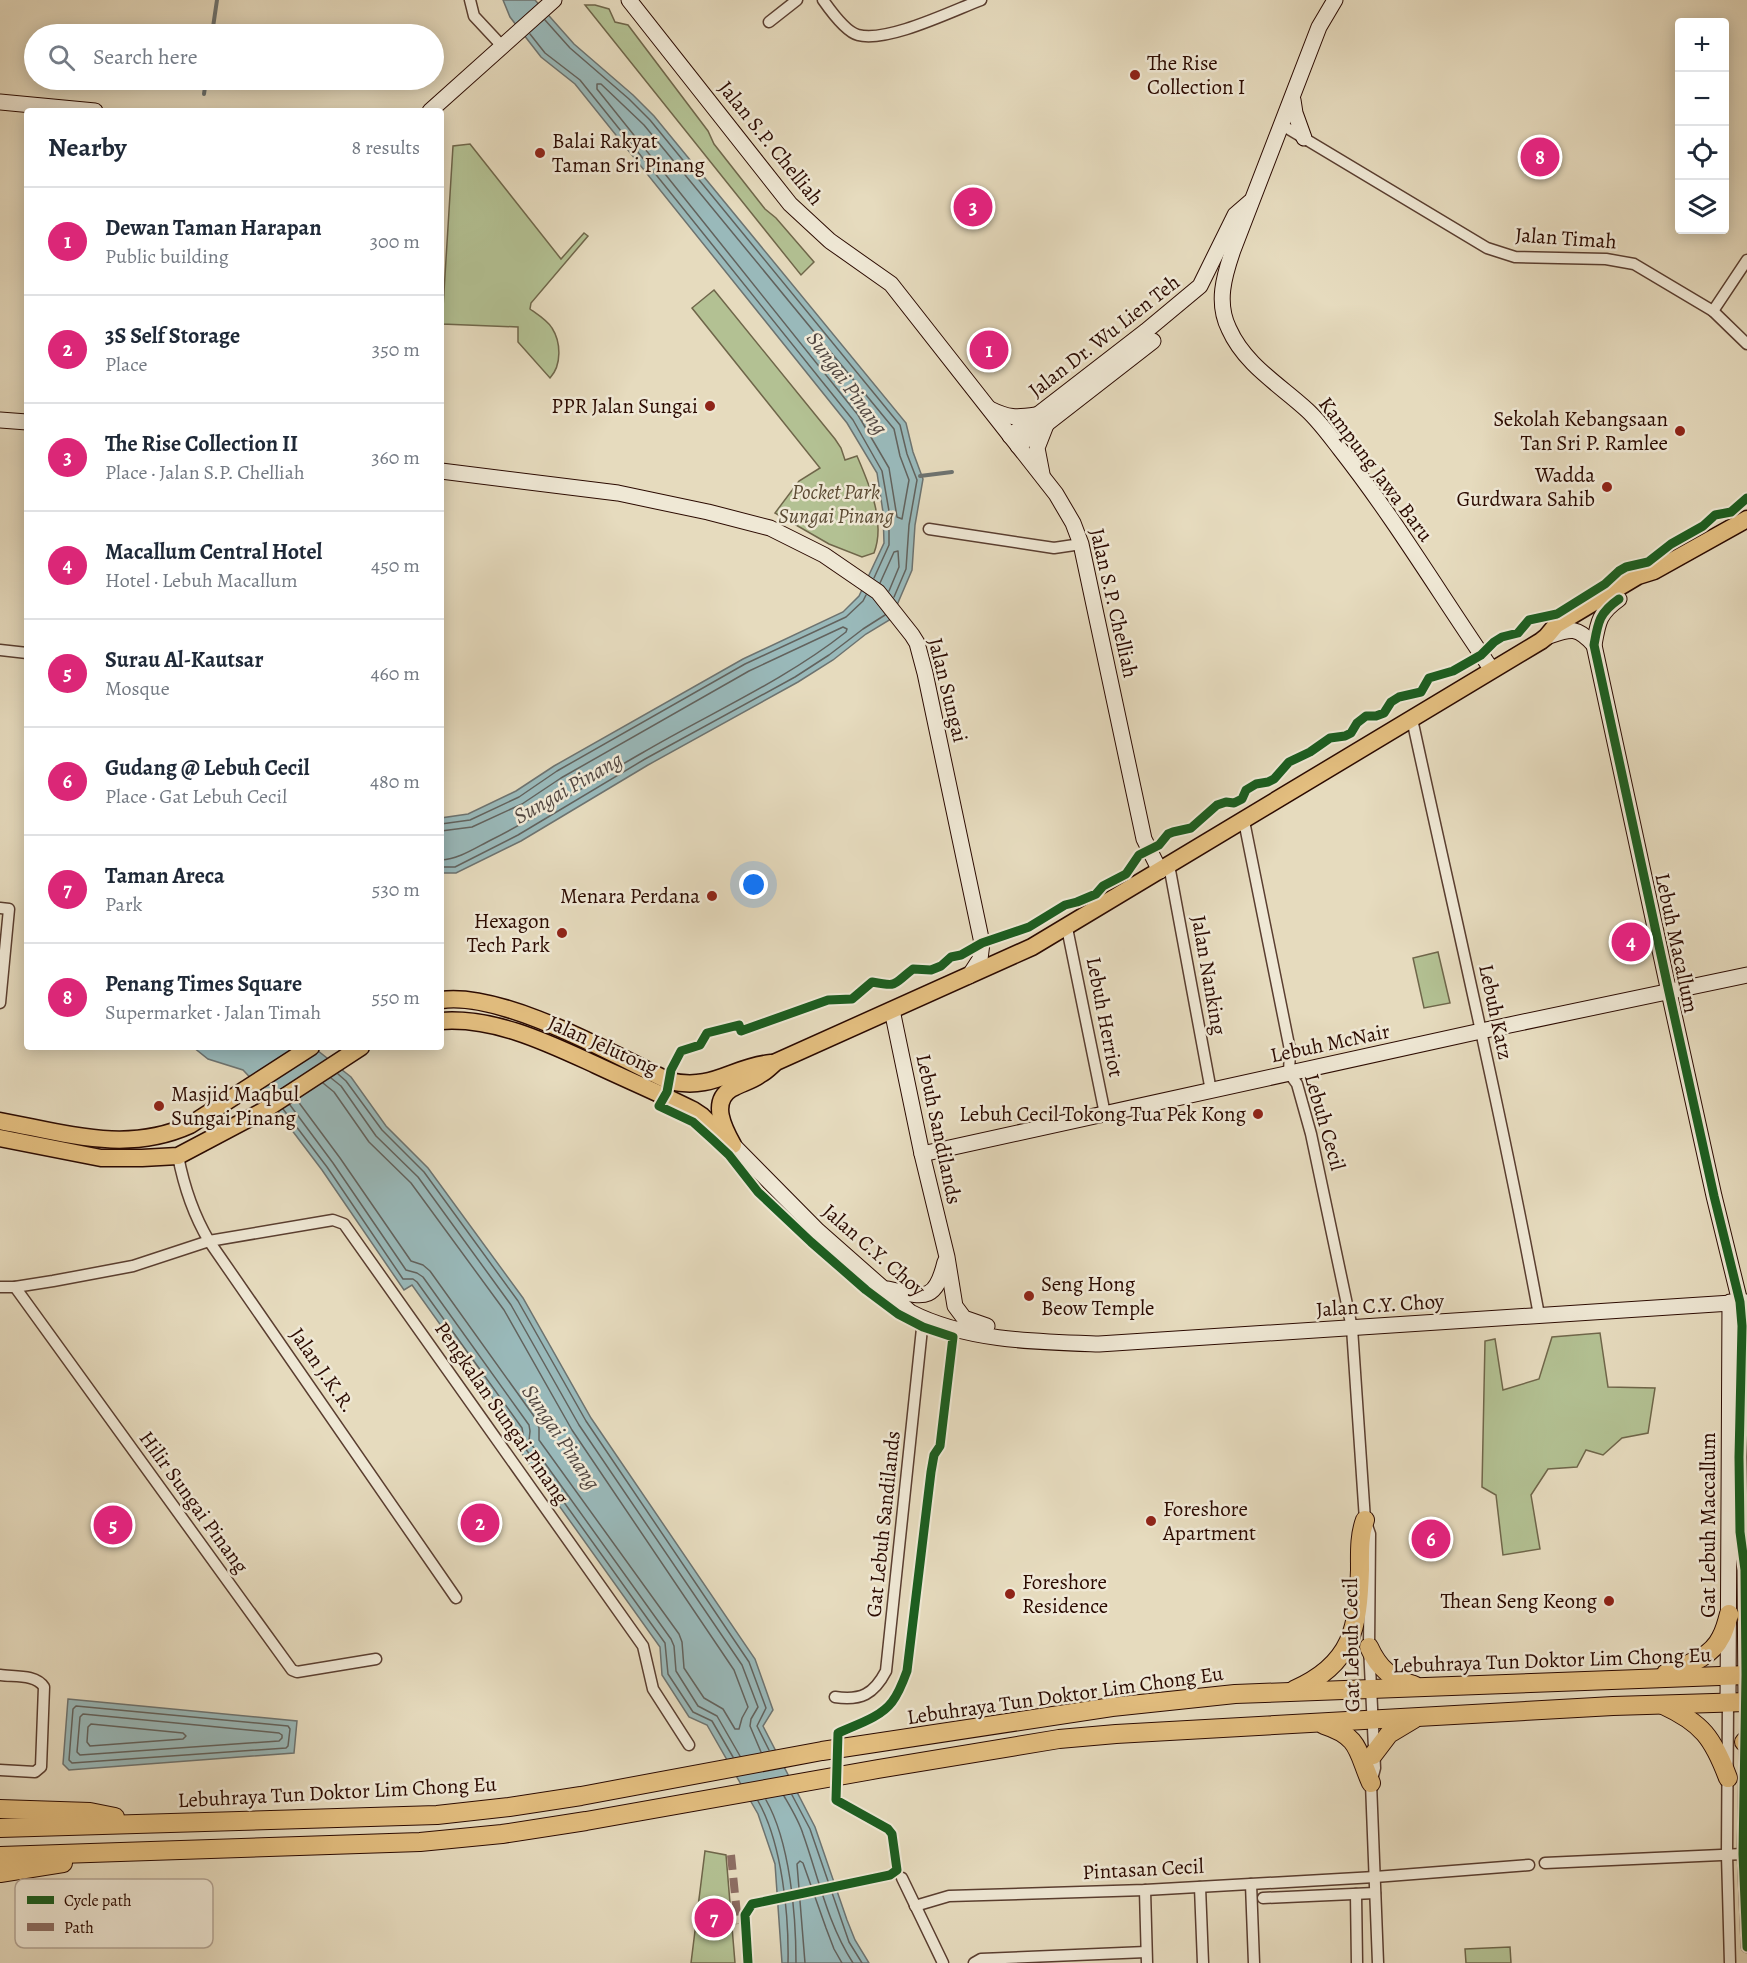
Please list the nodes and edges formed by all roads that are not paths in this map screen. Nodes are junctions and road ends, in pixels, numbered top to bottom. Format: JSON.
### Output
{"nodes":[{"id":1,"x":470,"y":0,"type":"edge"},
{"id":2,"x":629,"y":0,"type":"edge"},
{"id":3,"x":797,"y":0,"type":"edge"},
{"id":4,"x":823,"y":0,"type":"edge"},
{"id":5,"x":981,"y":0,"type":"edge"},
{"id":6,"x":1335,"y":0,"type":"edge"},
{"id":7,"x":552,"y":2,"type":"edge"},
{"id":8,"x":769,"y":22,"type":"dead end"},
{"id":9,"x":506,"y":43,"type":"junction"},
{"id":10,"x":1293,"y":97,"type":"junction"},
{"id":11,"x":0,"y":102,"type":"edge"},
{"id":12,"x":63,"y":108,"type":"edge"},
{"id":13,"x":432,"y":108,"type":"edge"},
{"id":14,"x":1282,"y":125,"type":"junction"},
{"id":15,"x":1304,"y":138,"type":"junction"},
{"id":16,"x":1253,"y":201,"type":"junction"},
{"id":17,"x":1747,"y":261,"type":"edge"},
{"id":18,"x":1713,"y":310,"type":"junction"},
{"id":19,"x":1153,"y":341,"type":"dead end"},
{"id":20,"x":1747,"y":344,"type":"edge"},
{"id":21,"x":987,"y":407,"type":"junction"},
{"id":22,"x":1043,"y":418,"type":"junction"},
{"id":23,"x":0,"y":420,"type":"edge"},
{"id":24,"x":24,"y":423,"type":"edge"},
{"id":25,"x":1014,"y":441,"type":"junction"},
{"id":26,"x":444,"y":471,"type":"edge"},
{"id":27,"x":1043,"y":478,"type":"junction"},
{"id":28,"x":1747,"y":519,"type":"edge"},
{"id":29,"x":929,"y":529,"type":"dead end"},
{"id":30,"x":1081,"y":544,"type":"junction"},
{"id":31,"x":1654,"y":572,"type":"junction"},
{"id":32,"x":1619,"y":599,"type":"joint"},
{"id":33,"x":1546,"y":638,"type":"junction"},
{"id":34,"x":1594,"y":645,"type":"junction"},
{"id":35,"x":0,"y":650,"type":"edge"},
{"id":36,"x":24,"y":653,"type":"edge"},
{"id":37,"x":1492,"y":670,"type":"junction"},
{"id":38,"x":1412,"y":719,"type":"junction"},
{"id":39,"x":1244,"y":821,"type":"junction"},
{"id":40,"x":1164,"y":868,"type":"junction"},
{"id":41,"x":5,"y":909,"type":"edge"},
{"id":42,"x":1067,"y":928,"type":"junction"},
{"id":43,"x":982,"y":943,"type":"junction"},
{"id":44,"x":1003,"y":961,"type":"junction"},
{"id":45,"x":1747,"y":975,"type":"edge"},
{"id":46,"x":969,"y":976,"type":"junction"},
{"id":47,"x":1669,"y":992,"type":"junction"},
{"id":48,"x":444,"y":999,"type":"edge"},
{"id":49,"x":0,"y":1003,"type":"edge"},
{"id":50,"x":892,"y":1010,"type":"junction"},
{"id":51,"x":444,"y":1021,"type":"edge"},
{"id":52,"x":1481,"y":1031,"type":"junction"},
{"id":53,"x":307,"y":1050,"type":"edge"},
{"id":54,"x":356,"y":1050,"type":"edge"},
{"id":55,"x":776,"y":1062,"type":"junction"},
{"id":56,"x":1289,"y":1073,"type":"junction"},
{"id":57,"x":1211,"y":1091,"type":"junction"},
{"id":58,"x":1105,"y":1114,"type":"junction"},
{"id":59,"x":0,"y":1121,"type":"edge"},
{"id":60,"x":0,"y":1138,"type":"edge"},
{"id":61,"x":733,"y":1145,"type":"junction"},
{"id":62,"x":922,"y":1154,"type":"junction"},
{"id":63,"x":178,"y":1156,"type":"junction"},
{"id":64,"x":209,"y":1241,"type":"junction"},
{"id":65,"x":947,"y":1257,"type":"junction"},
{"id":66,"x":0,"y":1287,"type":"edge"},
{"id":67,"x":15,"y":1287,"type":"junction"},
{"id":68,"x":886,"y":1289,"type":"junction"},
{"id":69,"x":1739,"y":1302,"type":"edge"},
{"id":70,"x":1539,"y":1315,"type":"junction"},
{"id":71,"x":924,"y":1319,"type":"junction"},
{"id":72,"x":978,"y":1324,"type":"joint"},
{"id":73,"x":1352,"y":1328,"type":"junction"},
{"id":74,"x":1015,"y":1340,"type":"junction"},
{"id":75,"x":1365,"y":1520,"type":"junction"},
{"id":76,"x":456,"y":1598,"type":"dead end"},
{"id":77,"x":1741,"y":1616,"type":"edge"},
{"id":78,"x":1369,"y":1647,"type":"junction"},
{"id":79,"x":376,"y":1659,"type":"dead end"},
{"id":80,"x":1741,"y":1675,"type":"edge"},
{"id":81,"x":0,"y":1676,"type":"edge"},
{"id":82,"x":1656,"y":1678,"type":"junction"},
{"id":83,"x":1427,"y":1688,"type":"junction"},
{"id":84,"x":1371,"y":1690,"type":"junction"},
{"id":85,"x":1287,"y":1693,"type":"junction"},
{"id":86,"x":835,"y":1697,"type":"dead end"},
{"id":87,"x":1740,"y":1703,"type":"edge"},
{"id":88,"x":1662,"y":1704,"type":"junction"},
{"id":89,"x":1418,"y":1717,"type":"junction"},
{"id":90,"x":1371,"y":1720,"type":"junction"},
{"id":91,"x":1316,"y":1723,"type":"junction"},
{"id":92,"x":1745,"y":1741,"type":"edge"},
{"id":93,"x":689,"y":1745,"type":"dead end"},
{"id":94,"x":1373,"y":1755,"type":"junction"},
{"id":95,"x":0,"y":1770,"type":"edge"},
{"id":96,"x":1728,"y":1778,"type":"junction"},
{"id":97,"x":1371,"y":1783,"type":"junction"},
{"id":98,"x":0,"y":1809,"type":"edge"},
{"id":99,"x":149,"y":1823,"type":"junction"},
{"id":100,"x":0,"y":1828,"type":"edge"},
{"id":101,"x":151,"y":1850,"type":"junction"},
{"id":102,"x":1743,"y":1854,"type":"junction"},
{"id":103,"x":1727,"y":1855,"type":"junction"},
{"id":104,"x":0,"y":1856,"type":"edge"},
{"id":105,"x":1545,"y":1863,"type":"dead end"},
{"id":106,"x":1529,"y":1865,"type":"dead end"},
{"id":107,"x":0,"y":1873,"type":"edge"},
{"id":108,"x":1375,"y":1877,"type":"junction"},
{"id":109,"x":902,"y":1878,"type":"dead end"},
{"id":110,"x":1251,"y":1884,"type":"junction"},
{"id":111,"x":1200,"y":1887,"type":"junction"},
{"id":112,"x":1145,"y":1890,"type":"junction"},
{"id":113,"x":1376,"y":1893,"type":"junction"},
{"id":114,"x":1356,"y":1894,"type":"junction"},
{"id":115,"x":1263,"y":1898,"type":"dead end"},
{"id":116,"x":915,"y":1906,"type":"junction"},
{"id":117,"x":1747,"y":1947,"type":"edge"},
{"id":118,"x":1147,"y":1957,"type":"edge"},
{"id":119,"x":1024,"y":1960,"type":"edge"},
{"id":120,"x":978,"y":1961,"type":"edge"},
{"id":121,"x":943,"y":1963,"type":"edge"},
{"id":122,"x":1203,"y":1963,"type":"edge"},
{"id":123,"x":1254,"y":1963,"type":"edge"},
{"id":124,"x":1358,"y":1963,"type":"edge"},
{"id":125,"x":1378,"y":1963,"type":"edge"},
{"id":126,"x":1730,"y":1963,"type":"edge"}],
"edges":[{"from":1,"to":9,"type":"street"},
{"from":2,"to":21,"type":"street","name":"Jalan S.P. Chelliah"},
{"from":3,"to":8,"type":"street"},
{"from":4,"to":5,"type":"street"},
{"from":6,"to":10,"type":"street","name":"Kampung Jawa Baru"},
{"from":7,"to":9,"type":"street"},
{"from":9,"to":13,"type":"street"},
{"from":10,"to":14,"type":"street","name":"Kampung Jawa Baru"},
{"from":10,"to":15,"type":"street"},
{"from":11,"to":12,"type":"street"},
{"from":14,"to":15,"type":"street","name":"Jalan Timah"},
{"from":14,"to":16,"type":"street","name":"Kampung Jawa Baru"},
{"from":15,"to":18,"type":"street","name":"Jalan Timah"},
{"from":16,"to":22,"type":"street","name":"Jalan Dr. Wu Lien Teh"},
{"from":16,"to":37,"type":"street","name":"Kampung Jawa Baru"},
{"from":17,"to":18,"type":"street"},
{"from":18,"to":20,"type":"street","name":"Jalan Timah"},
{"from":19,"to":22,"type":"street","name":"Jalan Dr. Wu Lien Teh"},
{"from":21,"to":22,"type":"street"},
{"from":21,"to":25,"type":"street","name":"Jalan S.P. Chelliah"},
{"from":22,"to":25,"type":"street","name":"Jalan Dr. Wu Lien Teh"},
{"from":22,"to":27,"type":"street"},
{"from":23,"to":24,"type":"street"},
{"from":25,"to":27,"type":"street","name":"Jalan S.P. Chelliah"},
{"from":26,"to":43,"type":"street","name":"Jalan Sungai"},
{"from":27,"to":30,"type":"street","name":"Jalan S.P. Chelliah"},
{"from":28,"to":31,"type":"main road"},
{"from":29,"to":30,"type":"street"},
{"from":30,"to":40,"type":"street","name":"Jalan S.P. Chelliah"},
{"from":31,"to":32,"type":"main road"},
{"from":31,"to":33,"type":"main road"},
{"from":32,"to":34,"type":"street","name":"Lebuh Macallum"},
{"from":33,"to":34,"type":"street"},
{"from":33,"to":37,"type":"main road"},
{"from":34,"to":47,"type":"street","name":"Lebuh Macallum"},
{"from":35,"to":36,"type":"street"},
{"from":37,"to":38,"type":"main road"},
{"from":38,"to":39,"type":"main road"},
{"from":38,"to":52,"type":"street","name":"Lebuh Katz"},
{"from":39,"to":40,"type":"main road"},
{"from":39,"to":56,"type":"street","name":"Lebuh Cecil"},
{"from":40,"to":42,"type":"main road"},
{"from":40,"to":57,"type":"street","name":"Jalan Nanking"},
{"from":41,"to":49,"type":"street"},
{"from":42,"to":44,"type":"main road"},
{"from":42,"to":58,"type":"street","name":"Lebuh Herriot"},
{"from":43,"to":44,"type":"street"},
{"from":43,"to":46,"type":"street"},
{"from":44,"to":46,"type":"main road"},
{"from":45,"to":47,"type":"street","name":"Lebuh McNair"},
{"from":46,"to":50,"type":"main road"},
{"from":47,"to":52,"type":"street","name":"Lebuh McNair"},
{"from":47,"to":69,"type":"street","name":"Lebuh Macallum"},
{"from":48,"to":55,"type":"main road","name":"Jalan Jelutong"},
{"from":50,"to":55,"type":"main road"},
{"from":50,"to":62,"type":"street","name":"Lebuh Sandilands"},
{"from":51,"to":61,"type":"main road","name":"Jalan Jelutong"},
{"from":52,"to":56,"type":"street","name":"Lebuh McNair"},
{"from":52,"to":70,"type":"street","name":"Lebuh Katz"},
{"from":53,"to":59,"type":"main road"},
{"from":54,"to":63,"type":"main road"},
{"from":55,"to":61,"type":"main road"},
{"from":56,"to":57,"type":"street","name":"Lebuh McNair"},
{"from":56,"to":73,"type":"street","name":"Lebuh Cecil"},
{"from":57,"to":58,"type":"street","name":"Lebuh McNair"},
{"from":58,"to":62,"type":"street","name":"Lebuh McNair"},
{"from":60,"to":63,"type":"main road"},
{"from":61,"to":68,"type":"street","name":"Jalan C.Y. Choy"},
{"from":62,"to":65,"type":"street","name":"Lebuh Sandilands"},
{"from":63,"to":64,"type":"street","name":"Jalan J.K.R."},
{"from":64,"to":67,"type":"street","name":"Pengkalan Sungai Pinang"},
{"from":64,"to":76,"type":"street","name":"Jalan J.K.R."},
{"from":64,"to":93,"type":"street","name":"Pengkalan Sungai Pinang"},
{"from":65,"to":68,"type":"street"},
{"from":65,"to":72,"type":"street","name":"Lebuh Sandilands"},
{"from":66,"to":67,"type":"street","name":"Pengkalan Sungai Pinang"},
{"from":67,"to":79,"type":"street","name":"Hilir Sungai Pinang"},
{"from":68,"to":71,"type":"street","name":"Jalan C.Y. Choy"},
{"from":69,"to":70,"type":"street","name":"Jalan C.Y. Choy"},
{"from":69,"to":77,"type":"street","name":"Gat Lebuh Maccallum"},
{"from":70,"to":73,"type":"street","name":"Jalan C.Y. Choy"},
{"from":71,"to":74,"type":"street","name":"Jalan C.Y. Choy"},
{"from":71,"to":86,"type":"street","name":"Gat Lebuh Sandilands"},
{"from":72,"to":74,"type":"street","name":"Jalan C.Y. Choy"},
{"from":73,"to":74,"type":"street","name":"Jalan C.Y. Choy"},
{"from":73,"to":75,"type":"street","name":"Gat Lebuh Cecil"},
{"from":75,"to":78,"type":"street","name":"Gat Lebuh Cecil"},
{"from":75,"to":85,"type":"highway"},
{"from":77,"to":80,"type":"street","name":"Gat Lebuh Maccallum"},
{"from":77,"to":82,"type":"highway"},
{"from":78,"to":83,"type":"highway"},
{"from":78,"to":84,"type":"street","name":"Gat Lebuh Cecil"},
{"from":80,"to":82,"type":"highway","name":"Lebuhraya Tun Doktor Lim Chong Eu"},
{"from":80,"to":87,"type":"street","name":"Gat Lebuh Maccallum"},
{"from":81,"to":95,"type":"street"},
{"from":82,"to":83,"type":"highway","name":"Lebuhraya Tun Doktor Lim Chong Eu"},
{"from":83,"to":84,"type":"highway","name":"Lebuhraya Tun Doktor Lim Chong Eu"},
{"from":84,"to":85,"type":"highway","name":"Lebuhraya Tun Doktor Lim Chong Eu"},
{"from":84,"to":90,"type":"street","name":"Gat Lebuh Cecil"},
{"from":85,"to":99,"type":"highway","name":"Lebuhraya Tun Doktor Lim Chong Eu"},
{"from":87,"to":88,"type":"highway","name":"Lebuhraya Tun Doktor Lim Chong Eu"},
{"from":87,"to":92,"type":"street","name":"Gat Lebuh Maccallum"},
{"from":87,"to":96,"type":"street","name":"Gat Lebuh Maccallum"},
{"from":88,"to":89,"type":"highway","name":"Lebuhraya Tun Doktor Lim Chong Eu"},
{"from":88,"to":96,"type":"highway"},
{"from":89,"to":90,"type":"highway","name":"Lebuhraya Tun Doktor Lim Chong Eu"},
{"from":89,"to":94,"type":"highway"},
{"from":90,"to":91,"type":"highway","name":"Lebuhraya Tun Doktor Lim Chong Eu"},
{"from":90,"to":94,"type":"street","name":"Gat Lebuh Cecil"},
{"from":91,"to":97,"type":"highway"},
{"from":91,"to":101,"type":"highway","name":"Lebuhraya Tun Doktor Lim Chong Eu"},
{"from":92,"to":102,"type":"street","name":"Gat Lebuh Maccallum"},
{"from":94,"to":97,"type":"street","name":"Gat Lebuh Cecil"},
{"from":96,"to":103,"type":"street","name":"Gat Lebuh Maccallum"},
{"from":97,"to":108,"type":"street","name":"Gat Lebuh Cecil"},
{"from":98,"to":99,"type":"highway"},
{"from":99,"to":100,"type":"highway","name":"Lebuhraya Tun Doktor Lim Chong Eu"},
{"from":101,"to":104,"type":"highway","name":"Lebuhraya Tun Doktor Lim Chong Eu"},
{"from":101,"to":107,"type":"highway"},
{"from":102,"to":103,"type":"street"},
{"from":102,"to":117,"type":"street","name":"Gat Lebuh Maccallum"},
{"from":103,"to":105,"type":"street"},
{"from":103,"to":126,"type":"street","name":"Gat Lebuh Maccallum"},
{"from":106,"to":108,"type":"street","name":"Pintasan Cecil"},
{"from":108,"to":110,"type":"street","name":"Pintasan Cecil"},
{"from":108,"to":113,"type":"street","name":"Gat Lebuh Cecil"},
{"from":109,"to":116,"type":"street"},
{"from":110,"to":111,"type":"street","name":"Pintasan Cecil"},
{"from":110,"to":123,"type":"street"},
{"from":111,"to":112,"type":"street","name":"Pintasan Cecil"},
{"from":111,"to":122,"type":"street"},
{"from":112,"to":116,"type":"street","name":"Pintasan Cecil"},
{"from":112,"to":118,"type":"street"},
{"from":113,"to":114,"type":"street"},
{"from":113,"to":125,"type":"street","name":"Gat Lebuh Cecil"},
{"from":114,"to":115,"type":"street"},
{"from":114,"to":124,"type":"street"},
{"from":116,"to":121,"type":"street"},
{"from":118,"to":119,"type":"street"},
{"from":119,"to":120,"type":"street"}]}
